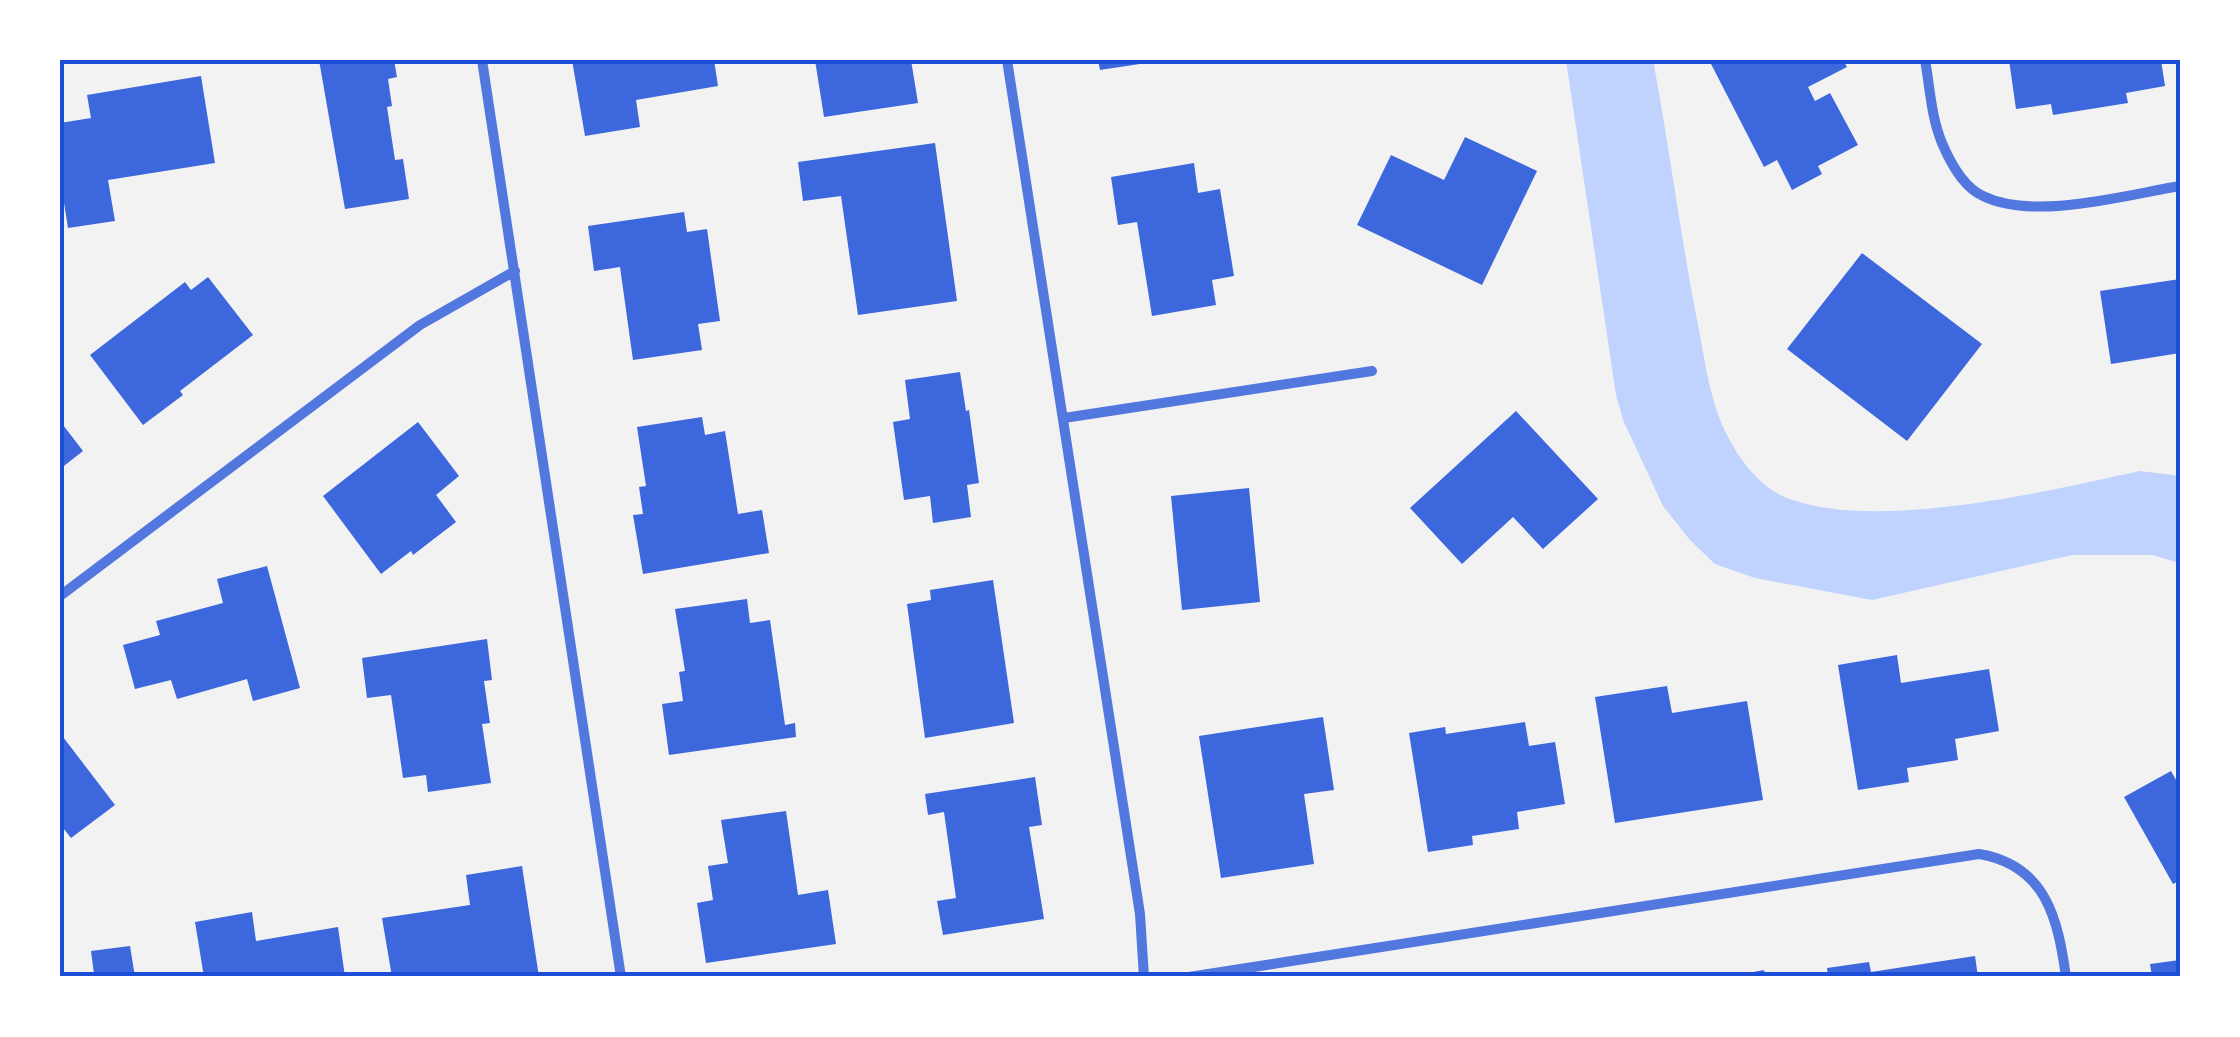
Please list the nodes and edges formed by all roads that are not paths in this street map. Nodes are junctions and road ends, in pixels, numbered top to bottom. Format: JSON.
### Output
{"nodes":[{"id":1,"x":482,"y":60,"type":"edge"},
{"id":2,"x":1007,"y":60,"type":"edge"},
{"id":3,"x":1926,"y":60,"type":"edge"},
{"id":4,"x":2180,"y":186,"type":"edge"},
{"id":5,"x":515,"y":271,"type":"junction"},
{"id":6,"x":1372,"y":371,"type":"dead end"},
{"id":7,"x":1064,"y":418,"type":"junction"},
{"id":8,"x":60,"y":596,"type":"edge"},
{"id":9,"x":621,"y":977,"type":"edge"},
{"id":10,"x":1144,"y":977,"type":"edge"},
{"id":11,"x":1189,"y":977,"type":"edge"},
{"id":12,"x":2066,"y":977,"type":"edge"}],
"edges":[{"from":1,"to":5,"type":"street"},
{"from":2,"to":7,"type":"street"},
{"from":3,"to":4,"type":"street"},
{"from":5,"to":8,"type":"street"},
{"from":5,"to":9,"type":"street"},
{"from":6,"to":7,"type":"street"},
{"from":7,"to":10,"type":"street"},
{"from":11,"to":12,"type":"street"}]}
